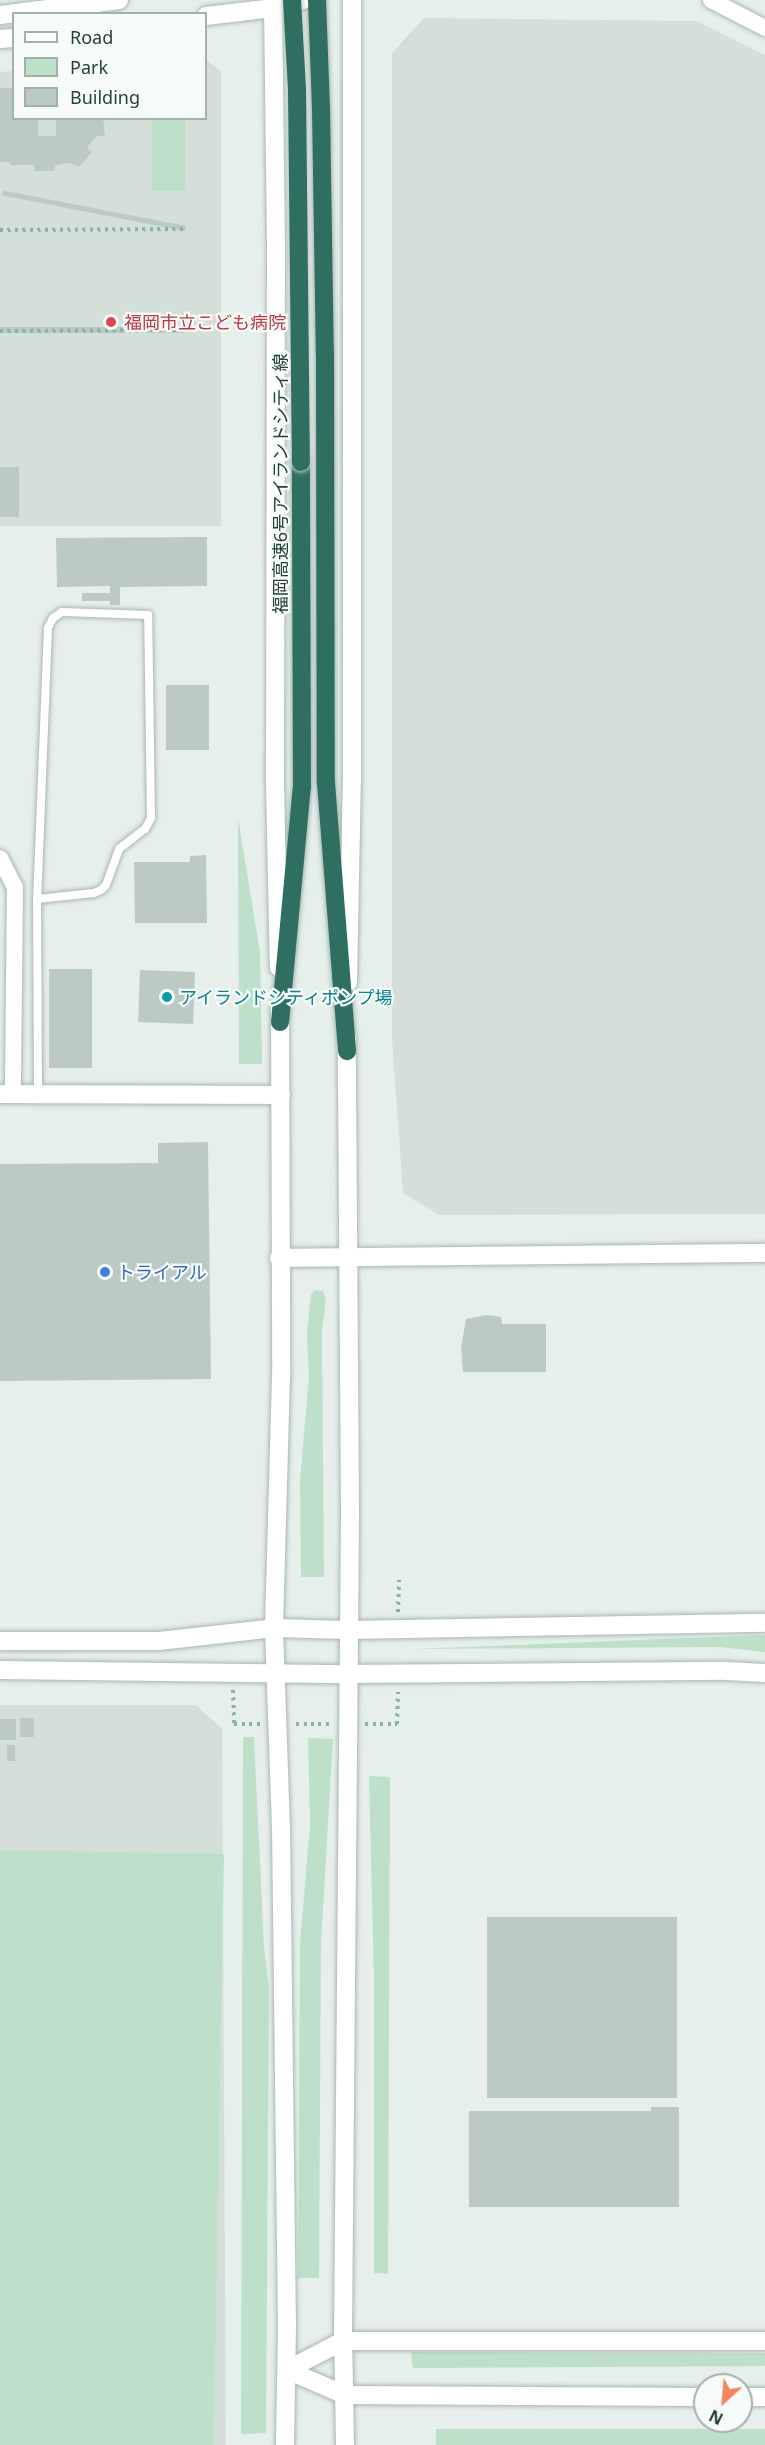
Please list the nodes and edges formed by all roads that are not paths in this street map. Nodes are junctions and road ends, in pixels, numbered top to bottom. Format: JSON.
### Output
{"nodes":[{"id":1,"x":118,"y":0,"type":"edge"},
{"id":2,"x":292,"y":0,"type":"edge"},
{"id":3,"x":303,"y":0,"type":"edge"},
{"id":4,"x":317,"y":0,"type":"edge"},
{"id":5,"x":352,"y":0,"type":"edge"},
{"id":6,"x":711,"y":0,"type":"edge"},
{"id":7,"x":273,"y":4,"type":"edge"},
{"id":8,"x":24,"y":12,"type":"edge"},
{"id":9,"x":207,"y":16,"type":"edge"},
{"id":10,"x":765,"y":28,"type":"edge"},
{"id":11,"x":0,"y":858,"type":"edge"},
{"id":12,"x":7,"y":884,"type":"edge"},
{"id":13,"x":37,"y":899,"type":"junction"},
{"id":14,"x":280,"y":1022,"type":"junction"},
{"id":15,"x":347,"y":1050,"type":"junction"},
{"id":16,"x":6,"y":1094,"type":"edge"},
{"id":17,"x":38,"y":1094,"type":"junction"},
{"id":18,"x":281,"y":1095,"type":"junction"},
{"id":19,"x":765,"y":1253,"type":"edge"},
{"id":20,"x":350,"y":1256,"type":"junction"},
{"id":21,"x":279,"y":1258,"type":"junction"},
{"id":22,"x":765,"y":1623,"type":"edge"},
{"id":23,"x":274,"y":1628,"type":"junction"},
{"id":24,"x":348,"y":1630,"type":"junction"},
{"id":25,"x":0,"y":1641,"type":"edge"},
{"id":26,"x":0,"y":1670,"type":"edge"},
{"id":27,"x":276,"y":1673,"type":"junction"},
{"id":28,"x":765,"y":1673,"type":"edge"},
{"id":29,"x":347,"y":1674,"type":"junction"},
{"id":30,"x":343,"y":2341,"type":"junction"},
{"id":31,"x":765,"y":2341,"type":"edge"},
{"id":32,"x":287,"y":2370,"type":"junction"},
{"id":33,"x":345,"y":2395,"type":"junction"},
{"id":34,"x":693,"y":2397,"type":"edge"},
{"id":35,"x":285,"y":2445,"type":"edge"},
{"id":36,"x":345,"y":2445,"type":"edge"}],
"edges":[{"from":1,"to":8,"type":"street"},
{"from":2,"to":14,"type":"highway","name":"福岡高速6号アイランドシティ線","bridge":true},
{"from":3,"to":7,"type":"street"},
{"from":4,"to":15,"type":"highway"},
{"from":5,"to":15,"type":"street"},
{"from":6,"to":10,"type":"street"},
{"from":7,"to":9,"type":"street"},
{"from":7,"to":14,"type":"street"},
{"from":11,"to":12,"type":"street"},
{"from":12,"to":16,"type":"street"},
{"from":13,"to":13,"type":"lane"},
{"from":13,"to":17,"type":"lane"},
{"from":14,"to":18,"type":"street"},
{"from":15,"to":20,"type":"street"},
{"from":16,"to":17,"type":"street"},
{"from":17,"to":18,"type":"street"},
{"from":18,"to":21,"type":"street"},
{"from":19,"to":20,"type":"street"},
{"from":20,"to":21,"type":"street"},
{"from":20,"to":24,"type":"street"},
{"from":21,"to":23,"type":"street"},
{"from":22,"to":24,"type":"street"},
{"from":23,"to":24,"type":"street"},
{"from":23,"to":25,"type":"street"},
{"from":23,"to":27,"type":"street"},
{"from":24,"to":29,"type":"street"},
{"from":26,"to":27,"type":"street"},
{"from":27,"to":29,"type":"street"},
{"from":27,"to":32,"type":"street"},
{"from":28,"to":29,"type":"street"},
{"from":29,"to":30,"type":"street"},
{"from":30,"to":31,"type":"street"},
{"from":30,"to":32,"type":"street"},
{"from":30,"to":33,"type":"street"},
{"from":32,"to":33,"type":"street"},
{"from":32,"to":35,"type":"street"},
{"from":33,"to":34,"type":"street"},
{"from":33,"to":36,"type":"street"}]}
